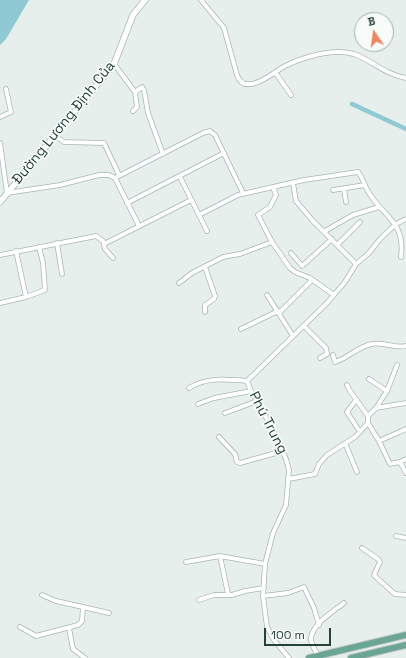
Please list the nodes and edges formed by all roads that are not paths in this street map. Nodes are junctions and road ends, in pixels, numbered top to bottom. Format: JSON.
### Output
{"nodes":[{"id":1,"x":145,"y":0,"type":"edge"},
{"id":2,"x":201,"y":0,"type":"edge"},
{"id":3,"x":114,"y":64,"type":"junction"},
{"id":4,"x":275,"y":72,"type":"junction"},
{"id":5,"x":406,"y":78,"type":"edge"},
{"id":6,"x":6,"y":89,"type":"dead end"},
{"id":7,"x":135,"y":92,"type":"junction"},
{"id":8,"x":291,"y":96,"type":"dead end"},
{"id":9,"x":133,"y":112,"type":"dead end"},
{"id":10,"x":0,"y":117,"type":"edge"},
{"id":11,"x":55,"y":136,"type":"junction"},
{"id":12,"x":1,"y":146,"type":"edge"},
{"id":13,"x":163,"y":153,"type":"junction"},
{"id":14,"x":224,"y":153,"type":"junction"},
{"id":15,"x":117,"y":176,"type":"junction"},
{"id":16,"x":180,"y":177,"type":"junction"},
{"id":17,"x":293,"y":183,"type":"junction"},
{"id":18,"x":365,"y":186,"type":"junction"},
{"id":19,"x":273,"y":187,"type":"junction"},
{"id":20,"x":344,"y":189,"type":"junction"},
{"id":21,"x":333,"y":190,"type":"dead end"},
{"id":22,"x":7,"y":193,"type":"junction"},
{"id":23,"x":243,"y":193,"type":"junction"},
{"id":24,"x":192,"y":200,"type":"junction"},
{"id":25,"x":0,"y":202,"type":"edge"},
{"id":26,"x":346,"y":202,"type":"dead end"},
{"id":27,"x":127,"y":203,"type":"junction"},
{"id":28,"x":379,"y":207,"type":"junction"},
{"id":29,"x":199,"y":215,"type":"junction"},
{"id":30,"x":406,"y":218,"type":"edge"},
{"id":31,"x":360,"y":222,"type":"dead end"},
{"id":32,"x":396,"y":224,"type":"junction"},
{"id":33,"x":139,"y":226,"type":"junction"},
{"id":34,"x":325,"y":231,"type":"junction"},
{"id":35,"x":207,"y":232,"type":"dead end"},
{"id":36,"x":332,"y":239,"type":"junction"},
{"id":37,"x":272,"y":242,"type":"junction"},
{"id":38,"x":57,"y":244,"type":"junction"},
{"id":39,"x":104,"y":244,"type":"junction"},
{"id":40,"x":337,"y":245,"type":"junction"},
{"id":41,"x":39,"y":247,"type":"junction"},
{"id":42,"x":16,"y":251,"type":"junction"},
{"id":43,"x":291,"y":253,"type":"dead end"},
{"id":44,"x":0,"y":255,"type":"edge"},
{"id":45,"x":401,"y":257,"type":"dead end"},
{"id":46,"x":113,"y":258,"type":"dead end"},
{"id":47,"x":356,"y":264,"type":"junction"},
{"id":48,"x":205,"y":267,"type":"junction"},
{"id":49,"x":62,"y":274,"type":"dead end"},
{"id":50,"x":312,"y":280,"type":"junction"},
{"id":51,"x":179,"y":283,"type":"dead end"},
{"id":52,"x":267,"y":295,"type":"dead end"},
{"id":53,"x":334,"y":295,"type":"junction"},
{"id":54,"x":26,"y":297,"type":"junction"},
{"id":55,"x":0,"y":303,"type":"edge"},
{"id":56,"x":205,"y":312,"type":"dead end"},
{"id":57,"x":279,"y":312,"type":"junction"},
{"id":58,"x":304,"y":326,"type":"junction"},
{"id":59,"x":241,"y":329,"type":"dead end"},
{"id":60,"x":293,"y":336,"type":"junction"},
{"id":61,"x":406,"y":346,"type":"edge"},
{"id":62,"x":333,"y":355,"type":"dead end"},
{"id":63,"x":320,"y":358,"type":"dead end"},
{"id":64,"x":397,"y":365,"type":"dead end"},
{"id":65,"x":369,"y":379,"type":"dead end"},
{"id":66,"x":247,"y":381,"type":"junction"},
{"id":67,"x":347,"y":385,"type":"dead end"},
{"id":68,"x":189,"y":388,"type":"dead end"},
{"id":69,"x":251,"y":391,"type":"junction"},
{"id":70,"x":386,"y":391,"type":"junction"},
{"id":71,"x":356,"y":400,"type":"junction"},
{"id":72,"x":257,"y":401,"type":"junction"},
{"id":73,"x":406,"y":403,"type":"edge"},
{"id":74,"x":198,"y":404,"type":"dead end"},
{"id":75,"x":376,"y":408,"type":"junction"},
{"id":76,"x":225,"y":413,"type":"dead end"},
{"id":77,"x":368,"y":416,"type":"junction"},
{"id":78,"x":368,"y":423,"type":"junction"},
{"id":79,"x":406,"y":429,"type":"edge"},
{"id":80,"x":360,"y":432,"type":"junction"},
{"id":81,"x":219,"y":437,"type":"dead end"},
{"id":82,"x":379,"y":441,"type":"junction"},
{"id":83,"x":345,"y":443,"type":"junction"},
{"id":84,"x":283,"y":451,"type":"junction"},
{"id":85,"x":406,"y":459,"type":"edge"},
{"id":86,"x":400,"y":462,"type":"junction"},
{"id":87,"x":357,"y":472,"type":"dead end"},
{"id":88,"x":406,"y":473,"type":"edge"},
{"id":89,"x":290,"y":479,"type":"junction"},
{"id":90,"x":396,"y":536,"type":"dead end"},
{"id":91,"x":406,"y":538,"type":"edge"},
{"id":92,"x":362,"y":548,"type":"dead end"},
{"id":93,"x":220,"y":556,"type":"junction"},
{"id":94,"x":186,"y":562,"type":"dead end"},
{"id":95,"x":265,"y":564,"type":"junction"},
{"id":96,"x":264,"y":588,"type":"junction"},
{"id":97,"x":228,"y":594,"type":"junction"},
{"id":98,"x":42,"y":595,"type":"dead end"},
{"id":99,"x":406,"y":595,"type":"edge"},
{"id":100,"x":263,"y":596,"type":"junction"},
{"id":101,"x":199,"y":600,"type":"dead end"},
{"id":102,"x":344,"y":603,"type":"dead end"},
{"id":103,"x":83,"y":607,"type":"junction"},
{"id":104,"x":108,"y":613,"type":"dead end"},
{"id":105,"x":319,"y":625,"type":"junction"},
{"id":106,"x":20,"y":627,"type":"dead end"},
{"id":107,"x":70,"y":628,"type":"junction"},
{"id":108,"x":406,"y":635,"type":"edge"},
{"id":109,"x":406,"y":645,"type":"edge"},
{"id":110,"x":318,"y":656,"type":"junction"},
{"id":111,"x":85,"y":658,"type":"edge"},
{"id":112,"x":289,"y":658,"type":"edge"},
{"id":113,"x":309,"y":658,"type":"edge"},
{"id":114,"x":351,"y":658,"type":"edge"}],
"edges":[{"from":1,"to":3,"type":"street","name":"Đường Lương Định Của"},
{"from":2,"to":4,"type":"street"},
{"from":3,"to":7,"type":"street"},
{"from":3,"to":11,"type":"street","name":"Đường Lương Định Của"},
{"from":4,"to":5,"type":"street"},
{"from":4,"to":8,"type":"street"},
{"from":6,"to":10,"type":"street"},
{"from":7,"to":9,"type":"street"},
{"from":7,"to":13,"type":"street"},
{"from":11,"to":15,"type":"street"},
{"from":11,"to":22,"type":"street","name":"Đường Lương Định Của"},
{"from":12,"to":22,"type":"street"},
{"from":13,"to":14,"type":"street"},
{"from":13,"to":15,"type":"street"},
{"from":14,"to":16,"type":"street"},
{"from":14,"to":23,"type":"street"},
{"from":15,"to":22,"type":"street"},
{"from":15,"to":27,"type":"street"},
{"from":16,"to":24,"type":"street"},
{"from":16,"to":27,"type":"street"},
{"from":17,"to":18,"type":"street"},
{"from":17,"to":19,"type":"street"},
{"from":17,"to":34,"type":"street"},
{"from":18,"to":20,"type":"street"},
{"from":18,"to":28,"type":"street"},
{"from":19,"to":23,"type":"street"},
{"from":19,"to":37,"type":"street"},
{"from":20,"to":21,"type":"street"},
{"from":20,"to":26,"type":"street"},
{"from":22,"to":25,"type":"street","name":"Đường Lương Định Của"},
{"from":23,"to":29,"type":"street"},
{"from":24,"to":29,"type":"street"},
{"from":24,"to":33,"type":"street"},
{"from":27,"to":33,"type":"street"},
{"from":28,"to":32,"type":"street"},
{"from":28,"to":34,"type":"street"},
{"from":29,"to":35,"type":"street"},
{"from":30,"to":32,"type":"street","name":"Phú Trung"},
{"from":31,"to":40,"type":"street"},
{"from":32,"to":45,"type":"street"},
{"from":32,"to":47,"type":"street","name":"Phú Trung"},
{"from":33,"to":39,"type":"street"},
{"from":34,"to":36,"type":"street"},
{"from":36,"to":40,"type":"street"},
{"from":36,"to":43,"type":"street"},
{"from":37,"to":48,"type":"street"},
{"from":37,"to":50,"type":"street"},
{"from":38,"to":39,"type":"street"},
{"from":38,"to":41,"type":"street"},
{"from":38,"to":49,"type":"street"},
{"from":39,"to":46,"type":"street"},
{"from":40,"to":47,"type":"street"},
{"from":41,"to":42,"type":"street"},
{"from":41,"to":54,"type":"street"},
{"from":42,"to":44,"type":"street"},
{"from":42,"to":54,"type":"street"},
{"from":47,"to":53,"type":"street","name":"Phú Trung"},
{"from":48,"to":51,"type":"street"},
{"from":48,"to":56,"type":"street"},
{"from":50,"to":53,"type":"street"},
{"from":50,"to":57,"type":"street"},
{"from":52,"to":57,"type":"street"},
{"from":53,"to":58,"type":"street","name":"Phú Trung"},
{"from":54,"to":55,"type":"street"},
{"from":57,"to":59,"type":"street"},
{"from":57,"to":60,"type":"street"},
{"from":58,"to":60,"type":"street","name":"Phú Trung"},
{"from":58,"to":63,"type":"street"},
{"from":60,"to":66,"type":"street","name":"Phú Trung"},
{"from":61,"to":62,"type":"street"},
{"from":64,"to":70,"type":"street"},
{"from":65,"to":70,"type":"street"},
{"from":66,"to":68,"type":"street"},
{"from":66,"to":69,"type":"street","name":"Phú Trung"},
{"from":67,"to":71,"type":"street"},
{"from":69,"to":72,"type":"street","name":"Phú Trung"},
{"from":69,"to":74,"type":"street"},
{"from":70,"to":75,"type":"street"},
{"from":71,"to":77,"type":"street"},
{"from":71,"to":80,"type":"street"},
{"from":72,"to":76,"type":"street"},
{"from":72,"to":84,"type":"street","name":"Phú Trung"},
{"from":73,"to":75,"type":"street"},
{"from":75,"to":77,"type":"street"},
{"from":77,"to":78,"type":"street"},
{"from":78,"to":80,"type":"street"},
{"from":78,"to":82,"type":"street"},
{"from":79,"to":82,"type":"street"},
{"from":80,"to":83,"type":"street"},
{"from":81,"to":84,"type":"street"},
{"from":82,"to":86,"type":"street"},
{"from":83,"to":87,"type":"street"},
{"from":83,"to":89,"type":"street"},
{"from":84,"to":89,"type":"street","name":"Phú Trung"},
{"from":85,"to":86,"type":"street"},
{"from":86,"to":88,"type":"street"},
{"from":89,"to":95,"type":"street","name":"Phú Trung"},
{"from":90,"to":91,"type":"street"},
{"from":92,"to":99,"type":"street"},
{"from":93,"to":94,"type":"street"},
{"from":93,"to":95,"type":"street"},
{"from":93,"to":97,"type":"street"},
{"from":95,"to":96,"type":"street","name":"Phú Trung"},
{"from":96,"to":97,"type":"street"},
{"from":96,"to":100,"type":"street","name":"Phú Trung"},
{"from":97,"to":101,"type":"street"},
{"from":98,"to":103,"type":"street"},
{"from":100,"to":105,"type":"street"},
{"from":100,"to":112,"type":"street","name":"Phú Trung"},
{"from":102,"to":105,"type":"street"},
{"from":103,"to":104,"type":"street"},
{"from":103,"to":107,"type":"street"},
{"from":105,"to":110,"type":"street"},
{"from":106,"to":107,"type":"street"},
{"from":107,"to":111,"type":"street"},
{"from":108,"to":110,"type":"main road"},
{"from":109,"to":114,"type":"main road"},
{"from":110,"to":113,"type":"main road"}]}
